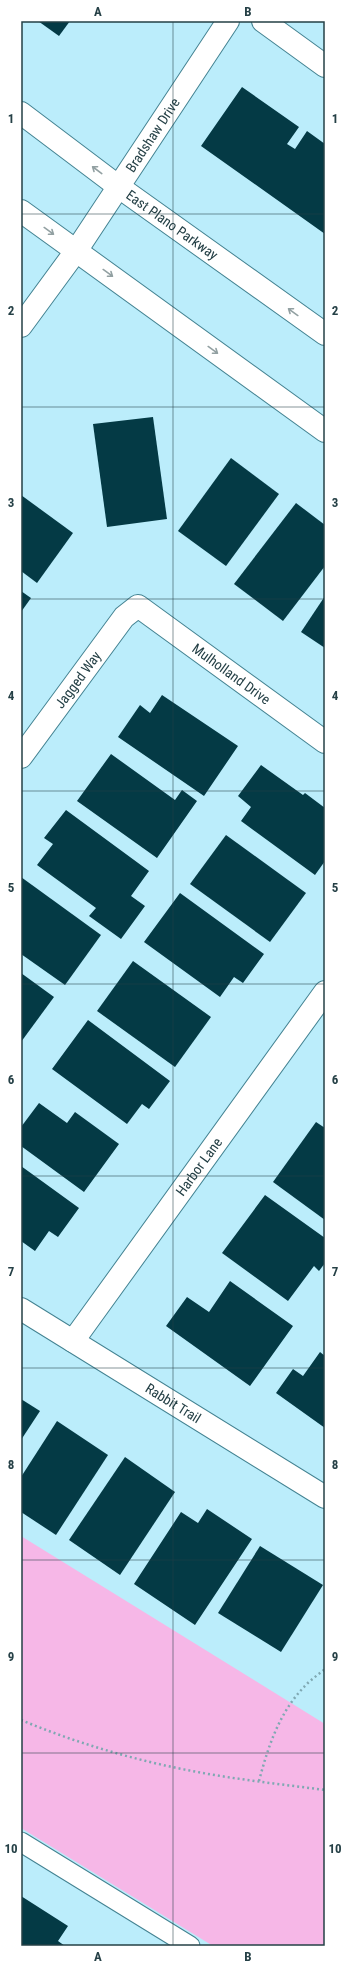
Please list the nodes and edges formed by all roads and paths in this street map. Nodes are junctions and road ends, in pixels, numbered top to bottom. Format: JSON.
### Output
{"nodes":[{"id":1,"x":228,"y":21,"type":"edge"},
{"id":2,"x":263,"y":21,"type":"edge"},
{"id":3,"x":325,"y":66,"type":"edge"},
{"id":4,"x":21,"y":113,"type":"edge"},
{"id":5,"x":119,"y":187,"type":"junction"},
{"id":6,"x":21,"y":210,"type":"edge"},
{"id":7,"x":76,"y":250,"type":"junction"},
{"id":8,"x":21,"y":326,"type":"edge"},
{"id":9,"x":325,"y":334,"type":"edge"},
{"id":10,"x":325,"y":431,"type":"edge"},
{"id":11,"x":138,"y":606,"type":"joint"},
{"id":12,"x":325,"y":742,"type":"edge"},
{"id":13,"x":21,"y":757,"type":"edge"},
{"id":14,"x":325,"y":992,"type":"edge"},
{"id":15,"x":21,"y":1308,"type":"edge"},
{"id":16,"x":72,"y":1341,"type":"junction"},
{"id":17,"x":325,"y":1497,"type":"edge"},
{"id":18,"x":325,"y":1669,"type":"edge"},
{"id":19,"x":21,"y":1720,"type":"edge"},
{"id":20,"x":259,"y":1781,"type":"junction"},
{"id":21,"x":325,"y":1790,"type":"edge"},
{"id":22,"x":21,"y":1842,"type":"edge"},
{"id":23,"x":190,"y":1946,"type":"edge"}],
"edges":[{"from":1,"to":5,"type":"street","name":"Bradshaw Drive"},
{"from":2,"to":3,"type":"street"},
{"from":5,"to":4,"type":"street","name":"East Plano Parkway","one_way":true},
{"from":5,"to":7,"type":"street","name":"Bradshaw Drive"},
{"from":9,"to":5,"type":"street","name":"East Plano Parkway","one_way":true},
{"from":6,"to":7,"type":"street","one_way":true},
{"from":7,"to":8,"type":"street","name":"Bradshaw Drive"},
{"from":7,"to":10,"type":"street","one_way":true},
{"from":11,"to":12,"type":"street","name":"Mulholland Drive"},
{"from":11,"to":13,"type":"street","name":"Jagged Way"},
{"from":14,"to":16,"type":"street","name":"Harbor Lane"},
{"from":15,"to":16,"type":"street","name":"Rabbit Trail"},
{"from":16,"to":17,"type":"street","name":"Rabbit Trail"},
{"from":18,"to":20,"type":"path"},
{"from":19,"to":20,"type":"path"},
{"from":20,"to":21,"type":"path"},
{"from":22,"to":23,"type":"lane"}]}
